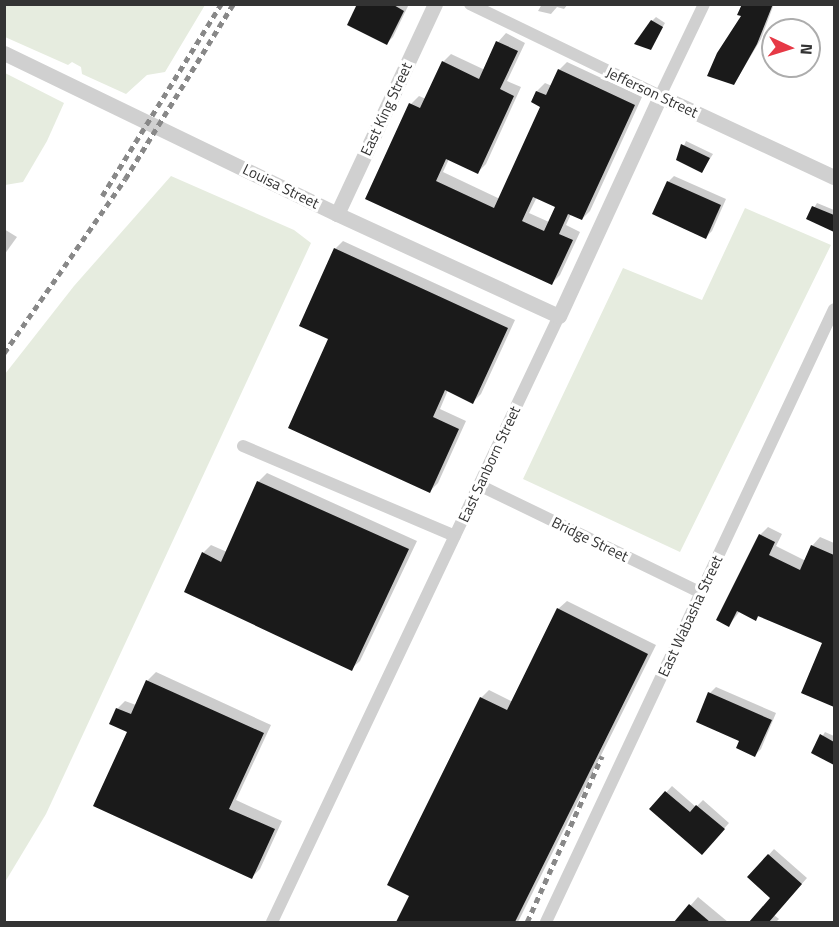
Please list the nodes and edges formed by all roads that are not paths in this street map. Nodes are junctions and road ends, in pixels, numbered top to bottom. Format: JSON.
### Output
{"nodes":[{"id":1,"x":435,"y":4,"type":"edge"},
{"id":2,"x":470,"y":4,"type":"edge"},
{"id":3,"x":704,"y":4,"type":"edge"},
{"id":4,"x":4,"y":53,"type":"edge"},
{"id":5,"x":660,"y":96,"type":"junction"},
{"id":6,"x":834,"y":177,"type":"edge"},
{"id":7,"x":337,"y":214,"type":"junction"},
{"id":8,"x":834,"y":309,"type":"edge"},
{"id":9,"x":559,"y":315,"type":"junction"},
{"id":10,"x":243,"y":446,"type":"dead end"},
{"id":11,"x":479,"y":486,"type":"junction"},
{"id":12,"x":455,"y":536,"type":"junction"},
{"id":13,"x":701,"y":593,"type":"junction"},
{"id":14,"x":277,"y":921,"type":"edge"},
{"id":15,"x":546,"y":922,"type":"edge"}],
"edges":[{"from":1,"to":7,"type":"street","name":"East King Street"},
{"from":2,"to":5,"type":"street","name":"Jefferson Street"},
{"from":3,"to":5,"type":"street","name":"East Sanborn Street"},
{"from":4,"to":7,"type":"street","name":"Louisa Street"},
{"from":5,"to":6,"type":"street","name":"Jefferson Street"},
{"from":5,"to":9,"type":"street","name":"East Sanborn Street"},
{"from":7,"to":9,"type":"street","name":"Louisa Street"},
{"from":8,"to":13,"type":"street","name":"East Wabasha Street"},
{"from":9,"to":11,"type":"street","name":"East Sanborn Street"},
{"from":10,"to":12,"type":"street"},
{"from":11,"to":12,"type":"street","name":"East Sanborn Street"},
{"from":11,"to":13,"type":"street","name":"Bridge Street"},
{"from":12,"to":14,"type":"street","name":"East Sanborn Street"},
{"from":13,"to":15,"type":"street","name":"East Wabasha Street"}]}
